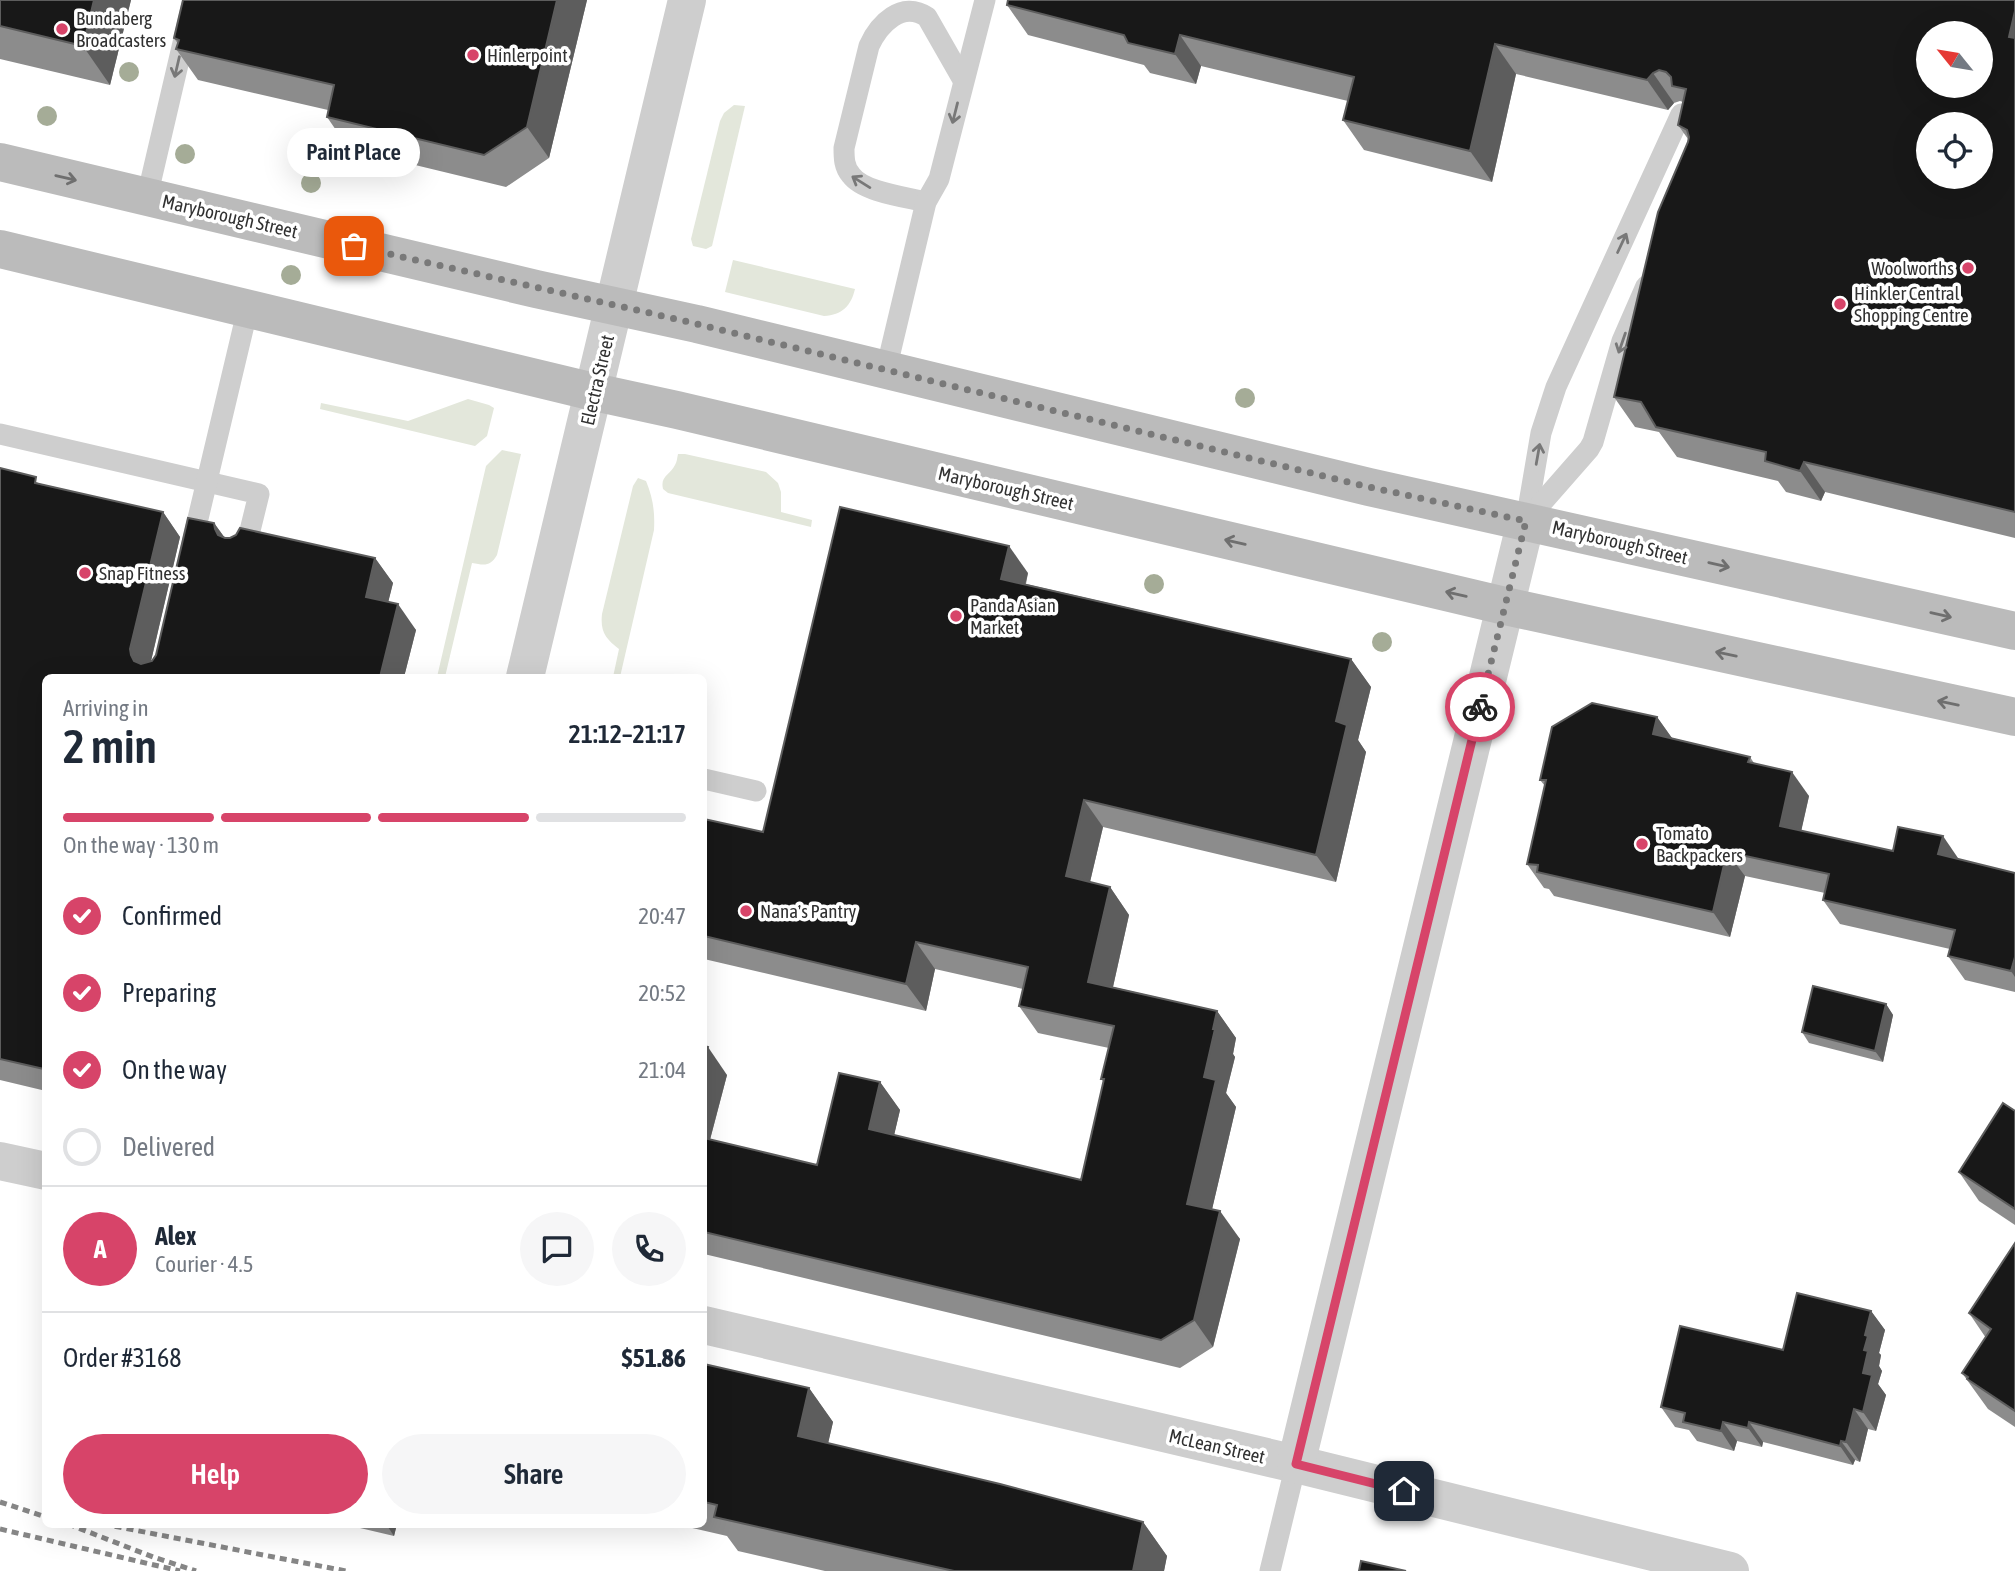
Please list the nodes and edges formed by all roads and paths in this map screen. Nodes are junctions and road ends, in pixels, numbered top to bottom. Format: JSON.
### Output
{"nodes":[{"id":1,"x":193,"y":0,"type":"edge"},
{"id":2,"x":687,"y":0,"type":"edge"},
{"id":3,"x":985,"y":0,"type":"edge"},
{"id":4,"x":906,"y":5,"type":"edge"},
{"id":5,"x":963,"y":80,"type":"junction"},
{"id":6,"x":1681,"y":114,"type":"edge"},
{"id":7,"x":0,"y":162,"type":"edge"},
{"id":8,"x":147,"y":197,"type":"junction"},
{"id":9,"x":926,"y":202,"type":"junction"},
{"id":10,"x":0,"y":249,"type":"edge"},
{"id":11,"x":1654,"y":267,"type":"edge"},
{"id":12,"x":614,"y":305,"type":"junction"},
{"id":13,"x":248,"y":308,"type":"junction"},
{"id":14,"x":886,"y":370,"type":"junction"},
{"id":15,"x":594,"y":392,"type":"junction"},
{"id":16,"x":0,"y":434,"type":"edge"},
{"id":17,"x":206,"y":481,"type":"junction"},
{"id":18,"x":1526,"y":521,"type":"junction"},
{"id":19,"x":245,"y":551,"type":"edge"},
{"id":20,"x":185,"y":573,"type":"edge"},
{"id":21,"x":1505,"y":606,"type":"junction"},
{"id":22,"x":2015,"y":631,"type":"edge"},
{"id":23,"x":526,"y":674,"type":"edge"},
{"id":24,"x":2015,"y":717,"type":"edge"},
{"id":25,"x":707,"y":780,"type":"edge"},
{"id":26,"x":757,"y":791,"type":"dead end"},
{"id":27,"x":0,"y":1161,"type":"edge"},
{"id":28,"x":42,"y":1170,"type":"edge"},
{"id":29,"x":707,"y":1326,"type":"edge"},
{"id":30,"x":1296,"y":1464,"type":"junction"},
{"id":31,"x":1270,"y":1571,"type":"edge"},
{"id":32,"x":1730,"y":1571,"type":"edge"}],
"edges":[{"from":1,"to":8,"type":"lane","one_way":true},
{"from":2,"to":12,"type":"street","name":"Electra Street"},
{"from":3,"to":5,"type":"lane"},
{"from":4,"to":5,"type":"lane"},
{"from":9,"to":4,"type":"lane","one_way":true},
{"from":5,"to":9,"type":"lane","one_way":true},
{"from":18,"to":6,"type":"lane","one_way":true},
{"from":7,"to":8,"type":"street","name":"Maryborough Street","one_way":true},
{"from":8,"to":12,"type":"street","name":"Maryborough Street"},
{"from":9,"to":14,"type":"lane"},
{"from":10,"to":13,"type":"street","name":"Maryborough Street"},
{"from":11,"to":18,"type":"lane","one_way":true},
{"from":12,"to":14,"type":"street","name":"Maryborough Street"},
{"from":12,"to":15,"type":"street","name":"Electra Street"},
{"from":13,"to":15,"type":"street","name":"Maryborough Street"},
{"from":13,"to":17,"type":"lane"},
{"from":14,"to":18,"type":"street","name":"Maryborough Street"},
{"from":21,"to":15,"type":"street","name":"Maryborough Street","one_way":true},
{"from":15,"to":23,"type":"street","name":"Electra Street"},
{"from":16,"to":17,"type":"lane"},
{"from":17,"to":19,"type":"lane"},
{"from":17,"to":20,"type":"lane"},
{"from":18,"to":21,"type":"street"},
{"from":18,"to":22,"type":"street","name":"Maryborough Street","one_way":true},
{"from":24,"to":21,"type":"street","name":"Maryborough Street","one_way":true},
{"from":21,"to":30,"type":"street"},
{"from":25,"to":26,"type":"lane"},
{"from":27,"to":28,"type":"street"},
{"from":29,"to":30,"type":"street","name":"McLean Street"},
{"from":30,"to":31,"type":"lane"},
{"from":30,"to":32,"type":"street","name":"McLean Street"}]}
